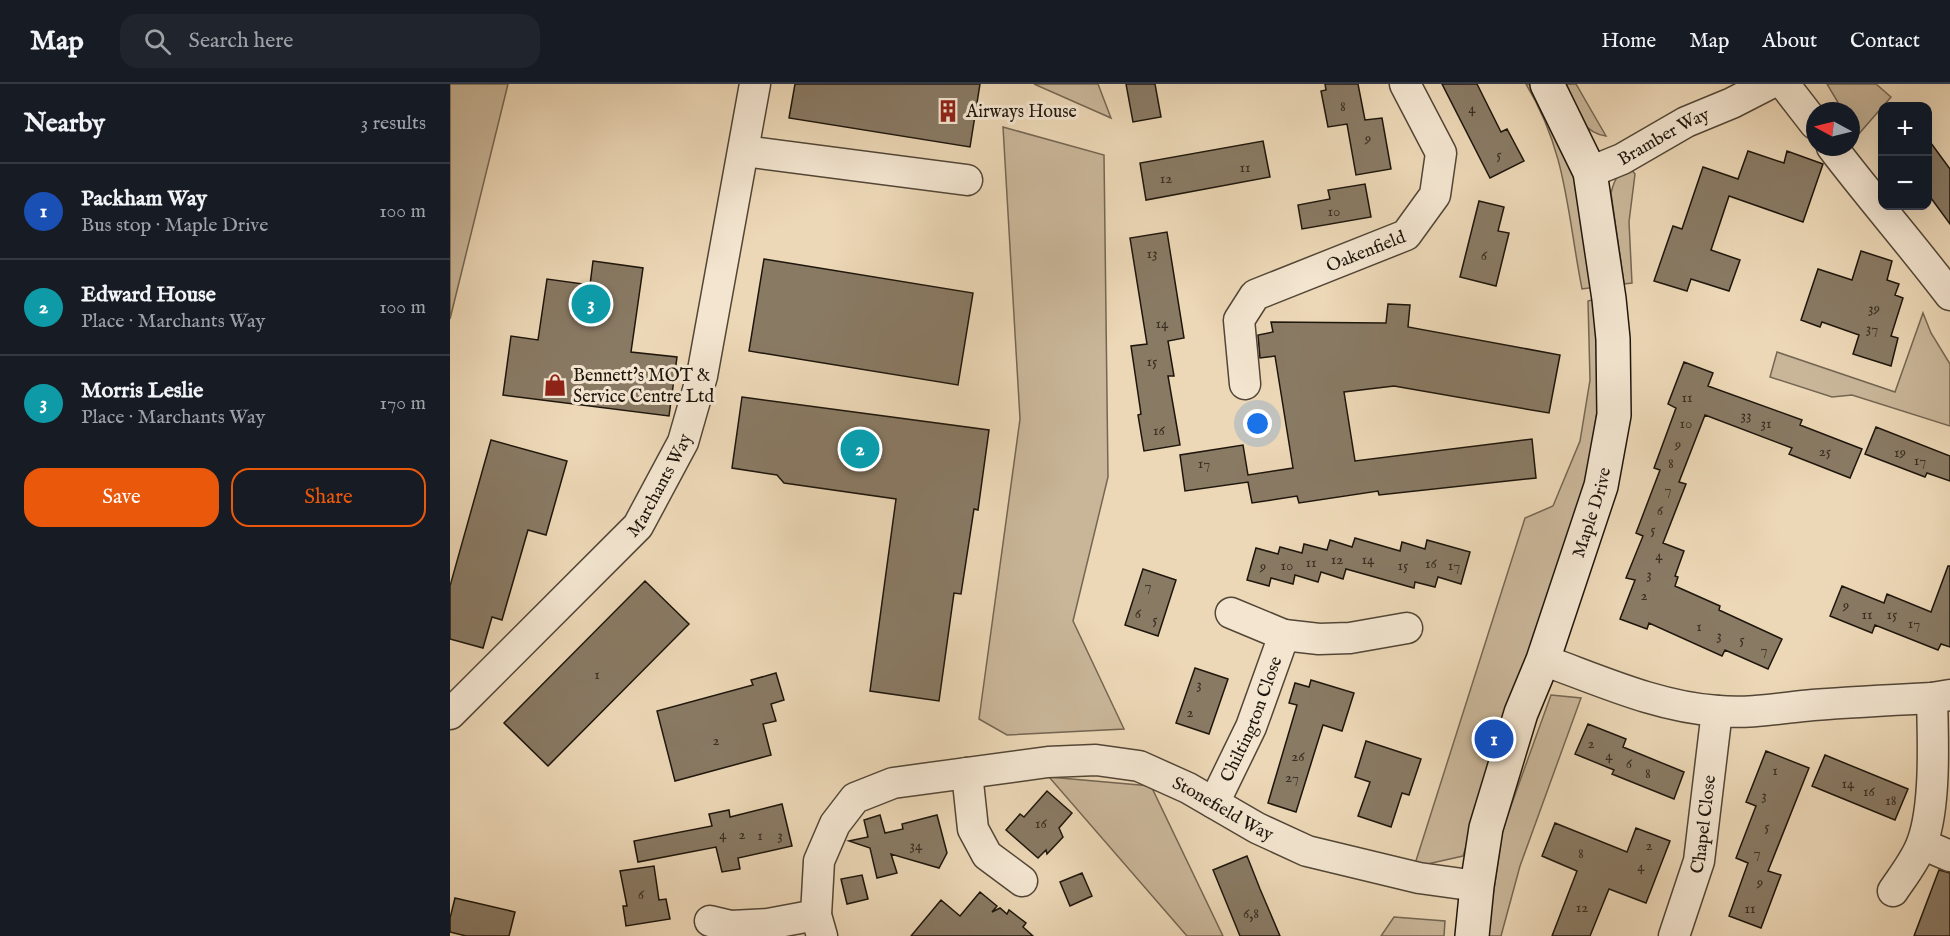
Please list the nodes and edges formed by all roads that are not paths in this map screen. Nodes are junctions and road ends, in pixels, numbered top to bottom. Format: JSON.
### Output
{"nodes":[{"id":1,"x":755,"y":84,"type":"edge"},
{"id":2,"x":1405,"y":84,"type":"edge"},
{"id":3,"x":1547,"y":84,"type":"edge"},
{"id":4,"x":1769,"y":84,"type":"edge"},
{"id":5,"x":1784,"y":84,"type":"edge"},
{"id":6,"x":1806,"y":112,"type":"edge"},
{"id":7,"x":744,"y":151,"type":"junction"},
{"id":8,"x":1839,"y":156,"type":"edge"},
{"id":9,"x":1590,"y":172,"type":"junction"},
{"id":10,"x":967,"y":180,"type":"dead end"},
{"id":11,"x":1950,"y":295,"type":"edge"},
{"id":12,"x":1245,"y":384,"type":"dead end"},
{"id":13,"x":1231,"y":613,"type":"dead end"},
{"id":14,"x":1407,"y":628,"type":"dead end"},
{"id":15,"x":1284,"y":635,"type":"junction"},
{"id":16,"x":1543,"y":660,"type":"junction"},
{"id":17,"x":1941,"y":696,"type":"edge"},
{"id":18,"x":1717,"y":711,"type":"junction"},
{"id":19,"x":450,"y":714,"type":"edge"},
{"id":20,"x":967,"y":773,"type":"junction"},
{"id":21,"x":1214,"y":803,"type":"junction"},
{"id":22,"x":1922,"y":844,"type":"junction"},
{"id":23,"x":1950,"y":856,"type":"edge"},
{"id":24,"x":1022,"y":881,"type":"dead end"},
{"id":25,"x":1477,"y":886,"type":"junction"},
{"id":26,"x":1893,"y":891,"type":"dead end"},
{"id":27,"x":710,"y":921,"type":"dead end"},
{"id":28,"x":819,"y":926,"type":"edge"},
{"id":29,"x":1472,"y":936,"type":"edge"},
{"id":30,"x":1674,"y":936,"type":"edge"}],
"edges":[{"from":1,"to":7,"type":"street","name":"Marchants Way"},
{"from":2,"to":12,"type":"street","name":"Oakenfield"},
{"from":3,"to":9,"type":"street","name":"Maple Drive"},
{"from":4,"to":9,"type":"street","name":"Bramber Way"},
{"from":5,"to":6,"type":"street"},
{"from":7,"to":10,"type":"street"},
{"from":7,"to":19,"type":"street","name":"Marchants Way"},
{"from":8,"to":11,"type":"street"},
{"from":9,"to":16,"type":"street","name":"Maple Drive"},
{"from":13,"to":15,"type":"street","name":"Chiltington Close"},
{"from":14,"to":15,"type":"street","name":"Chiltington Close"},
{"from":15,"to":21,"type":"street","name":"Chiltington Close"},
{"from":16,"to":18,"type":"street"},
{"from":16,"to":25,"type":"street","name":"Maple Drive"},
{"from":17,"to":18,"type":"street"},
{"from":17,"to":22,"type":"street"},
{"from":18,"to":30,"type":"street","name":"Chapel Close"},
{"from":20,"to":21,"type":"street","name":"Stonefield Way"},
{"from":20,"to":24,"type":"street"},
{"from":20,"to":28,"type":"street","name":"Stonefield Way"},
{"from":21,"to":25,"type":"street","name":"Stonefield Way"},
{"from":22,"to":23,"type":"street"},
{"from":22,"to":26,"type":"street"},
{"from":25,"to":29,"type":"street","name":"Maple Drive"},
{"from":27,"to":28,"type":"street"}]}
